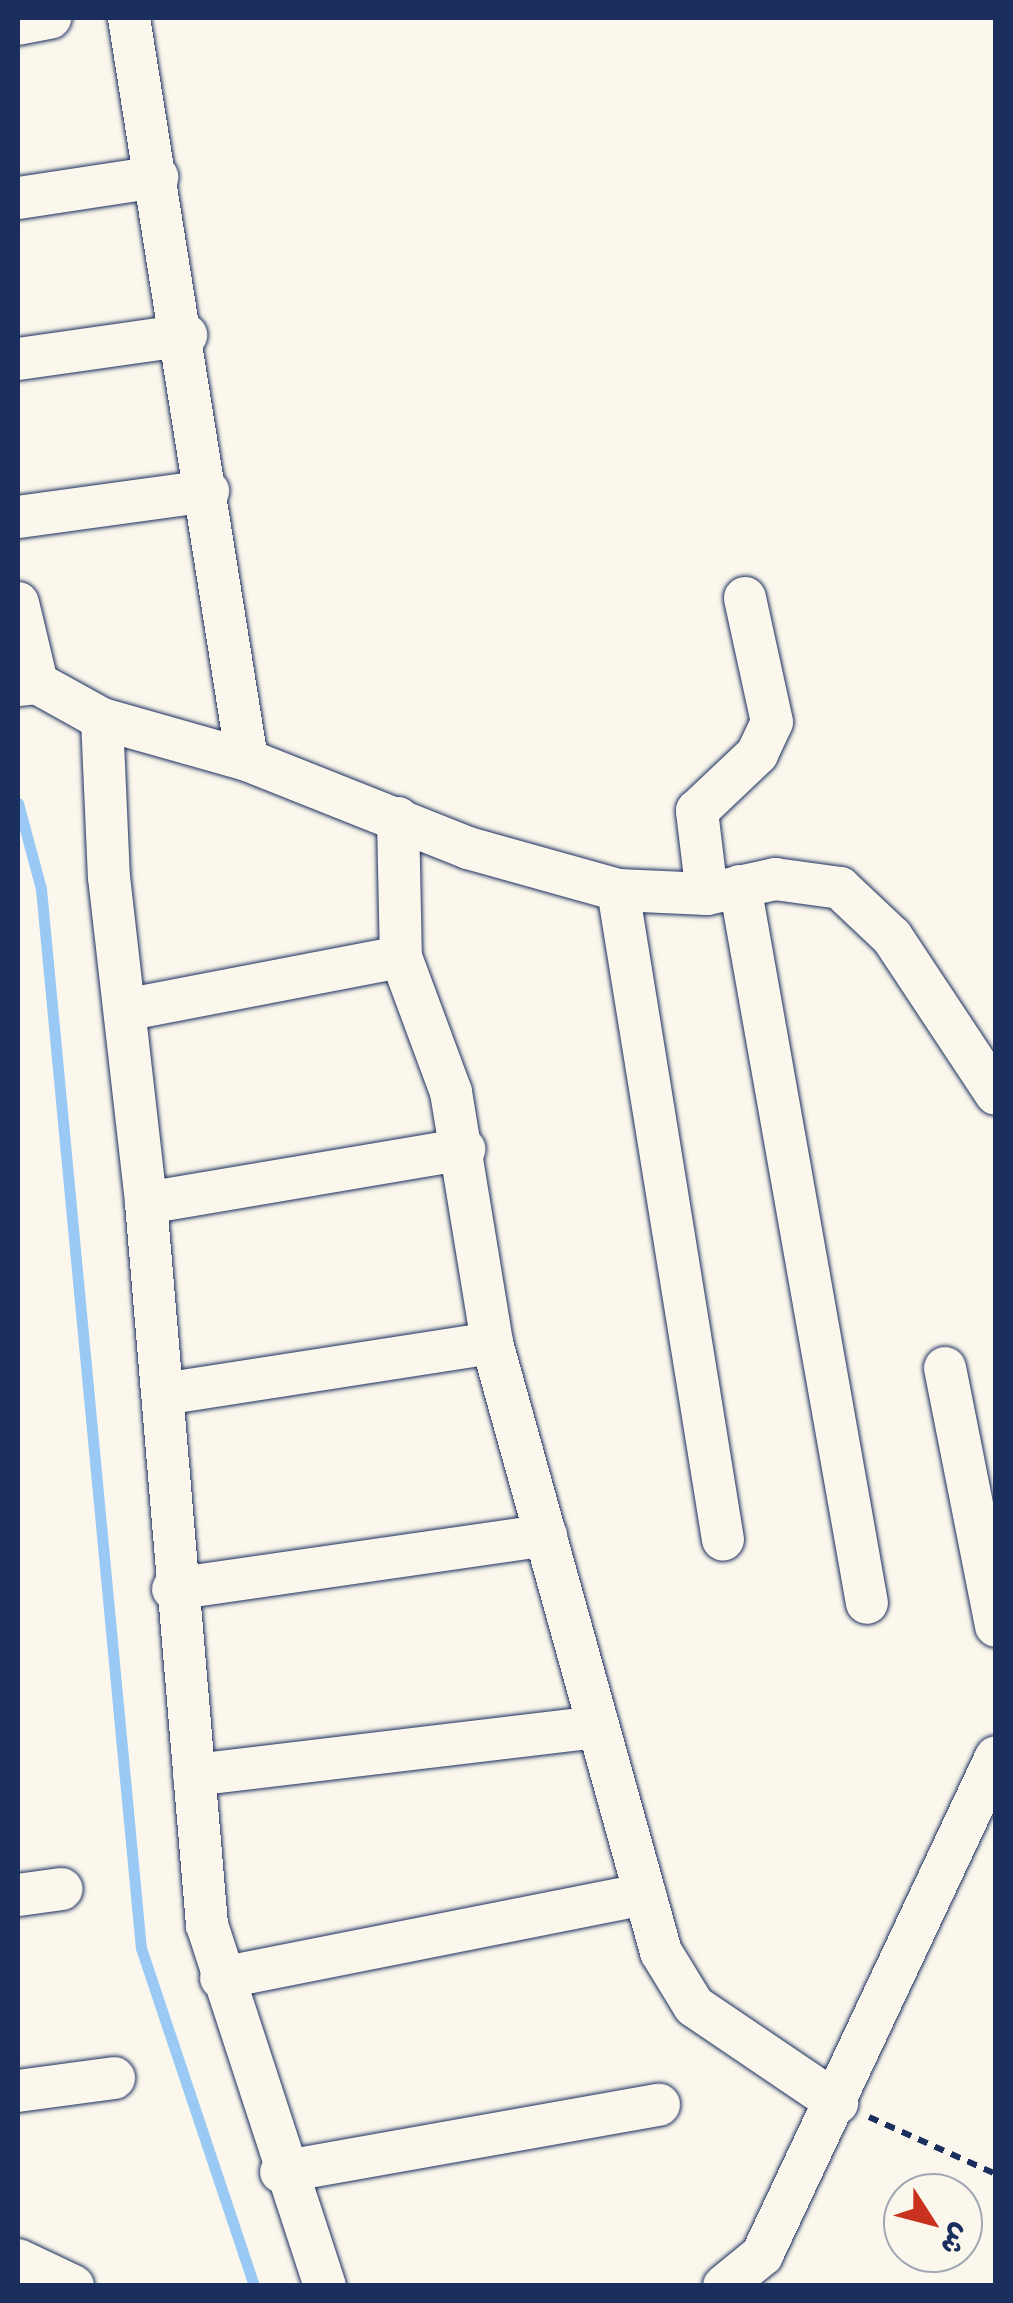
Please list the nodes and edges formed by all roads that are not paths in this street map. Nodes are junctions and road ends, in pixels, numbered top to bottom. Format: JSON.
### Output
{"nodes":[{"id":1,"x":50,"y":18,"type":"edge"},
{"id":2,"x":130,"y":18,"type":"edge"},
{"id":3,"x":18,"y":24,"type":"edge"},
{"id":4,"x":157,"y":177,"type":"junction"},
{"id":5,"x":18,"y":198,"type":"edge"},
{"id":6,"x":186,"y":335,"type":"junction"},
{"id":7,"x":18,"y":359,"type":"edge"},
{"id":8,"x":208,"y":491,"type":"junction"},
{"id":9,"x":18,"y":517,"type":"edge"},
{"id":10,"x":745,"y":598,"type":"dead end"},
{"id":11,"x":18,"y":604,"type":"edge"},
{"id":12,"x":28,"y":684,"type":"edge"},
{"id":13,"x":102,"y":718,"type":"junction"},
{"id":14,"x":247,"y":760,"type":"junction"},
{"id":15,"x":398,"y":818,"type":"junction"},
{"id":16,"x":618,"y":890,"type":"junction"},
{"id":17,"x":724,"y":890,"type":"junction"},
{"id":18,"x":401,"y":958,"type":"junction"},
{"id":19,"x":125,"y":1010,"type":"junction"},
{"id":20,"x":993,"y":1088,"type":"edge"},
{"id":21,"x":464,"y":1149,"type":"junction"},
{"id":22,"x":146,"y":1203,"type":"junction"},
{"id":23,"x":492,"y":1343,"type":"junction"},
{"id":24,"x":945,"y":1368,"type":"dead end"},
{"id":25,"x":163,"y":1394,"type":"junction"},
{"id":26,"x":546,"y":1534,"type":"junction"},
{"id":27,"x":723,"y":1540,"type":"dead end"},
{"id":28,"x":173,"y":1589,"type":"junction"},
{"id":29,"x":867,"y":1603,"type":"dead end"},
{"id":30,"x":996,"y":1626,"type":"edge"},
{"id":31,"x":598,"y":1727,"type":"junction"},
{"id":32,"x":996,"y":1756,"type":"edge"},
{"id":33,"x":194,"y":1775,"type":"junction"},
{"id":34,"x":62,"y":1889,"type":"dead end"},
{"id":35,"x":645,"y":1894,"type":"junction"},
{"id":36,"x":18,"y":1895,"type":"edge"},
{"id":37,"x":221,"y":1978,"type":"junction"},
{"id":38,"x":114,"y":2078,"type":"dead end"},
{"id":39,"x":18,"y":2090,"type":"edge"},
{"id":40,"x":838,"y":2103,"type":"junction"},
{"id":41,"x":660,"y":2105,"type":"dead end"},
{"id":42,"x":282,"y":2172,"type":"junction"},
{"id":43,"x":18,"y":2260,"type":"edge"},
{"id":44,"x":72,"y":2286,"type":"edge"},
{"id":45,"x":326,"y":2286,"type":"edge"},
{"id":46,"x":724,"y":2286,"type":"edge"}],
"edges":[{"from":1,"to":3,"type":"street"},
{"from":2,"to":4,"type":"street"},
{"from":4,"to":5,"type":"street"},
{"from":4,"to":6,"type":"street"},
{"from":6,"to":7,"type":"street"},
{"from":6,"to":8,"type":"street"},
{"from":8,"to":9,"type":"street"},
{"from":8,"to":14,"type":"street"},
{"from":10,"to":17,"type":"street"},
{"from":11,"to":12,"type":"street"},
{"from":12,"to":13,"type":"street"},
{"from":13,"to":14,"type":"street"},
{"from":13,"to":19,"type":"street"},
{"from":14,"to":15,"type":"street"},
{"from":15,"to":16,"type":"street"},
{"from":15,"to":18,"type":"street"},
{"from":16,"to":17,"type":"street"},
{"from":16,"to":27,"type":"street"},
{"from":17,"to":20,"type":"street"},
{"from":17,"to":29,"type":"street"},
{"from":18,"to":19,"type":"street"},
{"from":18,"to":21,"type":"street"},
{"from":19,"to":22,"type":"street"},
{"from":21,"to":22,"type":"street"},
{"from":21,"to":23,"type":"street"},
{"from":22,"to":25,"type":"street"},
{"from":23,"to":25,"type":"street"},
{"from":23,"to":26,"type":"street"},
{"from":24,"to":30,"type":"street"},
{"from":25,"to":28,"type":"street"},
{"from":26,"to":28,"type":"street"},
{"from":26,"to":31,"type":"street"},
{"from":28,"to":33,"type":"street"},
{"from":31,"to":33,"type":"street"},
{"from":31,"to":35,"type":"street"},
{"from":32,"to":40,"type":"street"},
{"from":33,"to":37,"type":"street"},
{"from":34,"to":36,"type":"street"},
{"from":35,"to":37,"type":"street"},
{"from":35,"to":40,"type":"street"},
{"from":37,"to":42,"type":"street"},
{"from":38,"to":39,"type":"street"},
{"from":40,"to":46,"type":"street"},
{"from":41,"to":42,"type":"street"},
{"from":42,"to":45,"type":"street"},
{"from":43,"to":44,"type":"street"}]}
